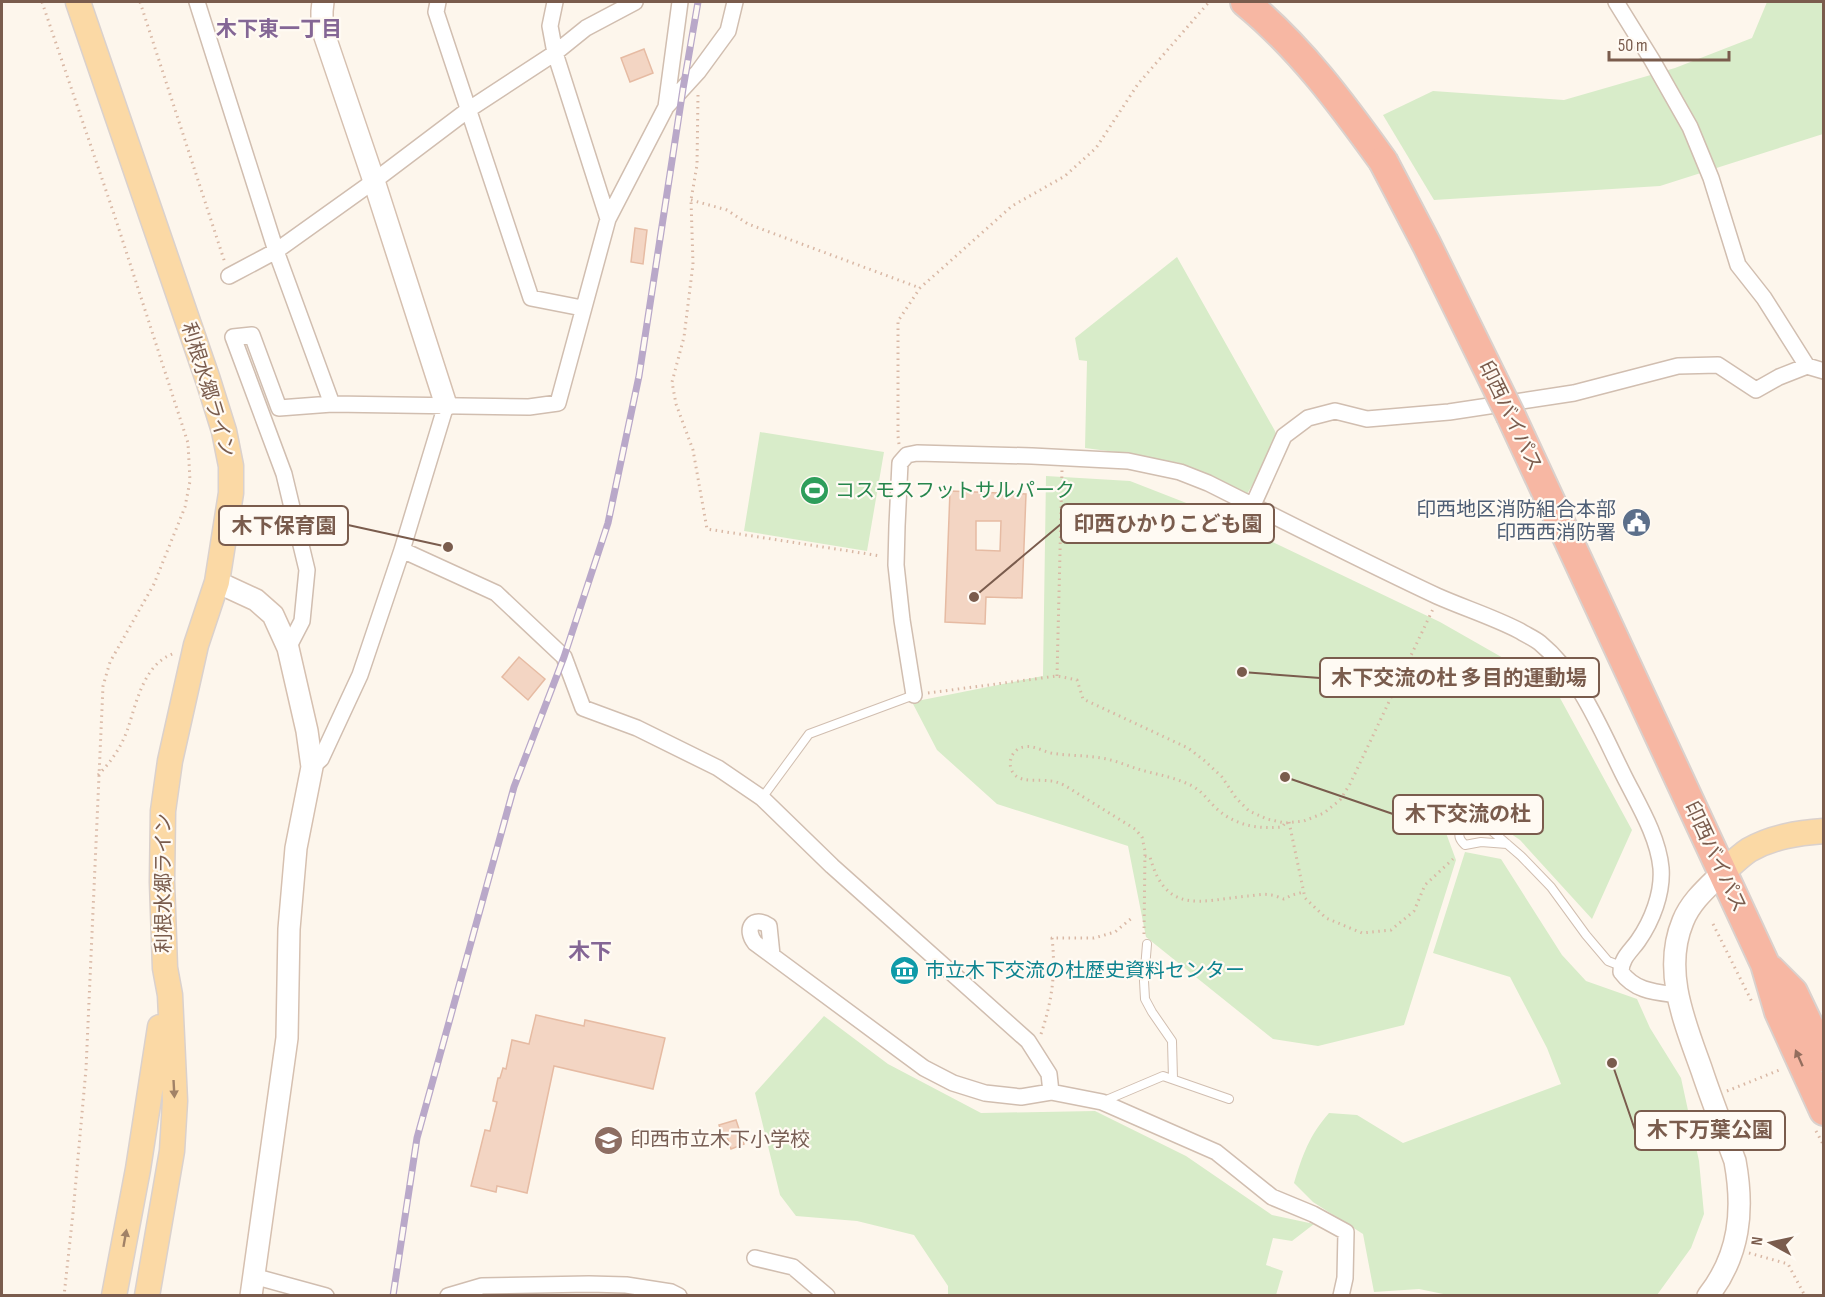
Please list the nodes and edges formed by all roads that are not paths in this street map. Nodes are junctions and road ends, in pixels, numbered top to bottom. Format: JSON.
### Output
{"nodes":[{"id":1,"x":78,"y":2,"type":"edge"},
{"id":2,"x":197,"y":2,"type":"edge"},
{"id":3,"x":323,"y":2,"type":"edge"},
{"id":4,"x":438,"y":2,"type":"edge"},
{"id":5,"x":555,"y":2,"type":"edge"},
{"id":6,"x":635,"y":2,"type":"edge"},
{"id":7,"x":680,"y":2,"type":"edge"},
{"id":8,"x":735,"y":2,"type":"edge"},
{"id":9,"x":1245,"y":2,"type":"edge"},
{"id":10,"x":1616,"y":2,"type":"edge"},
{"id":11,"x":555,"y":53,"type":"junction"},
{"id":12,"x":666,"y":107,"type":"junction"},
{"id":13,"x":468,"y":110,"type":"junction"},
{"id":14,"x":374,"y":181,"type":"junction"},
{"id":15,"x":608,"y":219,"type":"junction"},
{"id":16,"x":276,"y":251,"type":"junction"},
{"id":17,"x":229,"y":276,"type":"road end"},
{"id":18,"x":582,"y":308,"type":"junction"},
{"id":19,"x":1807,"y":366,"type":"junction"},
{"id":20,"x":1824,"y":371,"type":"edge"},
{"id":21,"x":332,"y":404,"type":"junction"},
{"id":22,"x":446,"y":405,"type":"junction"},
{"id":23,"x":1253,"y":506,"type":"junction"},
{"id":24,"x":402,"y":550,"type":"junction"},
{"id":25,"x":217,"y":582,"type":"junction"},
{"id":26,"x":288,"y":648,"type":"junction"},
{"id":27,"x":914,"y":695,"type":"joint"},
{"id":28,"x":312,"y":767,"type":"junction"},
{"id":29,"x":762,"y":798,"type":"junction"},
{"id":30,"x":1824,"y":831,"type":"edge"},
{"id":31,"x":1507,"y":844,"type":"junction"},
{"id":32,"x":1723,"y":872,"type":"junction"},
{"id":33,"x":1147,"y":944,"type":"road end"},
{"id":34,"x":772,"y":955,"type":"dead end"},
{"id":35,"x":1765,"y":964,"type":"junction"},
{"id":36,"x":1621,"y":966,"type":"junction"},
{"id":37,"x":165,"y":968,"type":"junction"},
{"id":38,"x":1677,"y":995,"type":"junction"},
{"id":39,"x":1824,"y":1056,"type":"edge"},
{"id":40,"x":1173,"y":1079,"type":"junction"},
{"id":41,"x":1051,"y":1092,"type":"junction"},
{"id":42,"x":1228,"y":1099,"type":"dead end"},
{"id":43,"x":1101,"y":1102,"type":"junction"},
{"id":44,"x":1824,"y":1111,"type":"edge"},
{"id":45,"x":755,"y":1258,"type":"dead end"},
{"id":46,"x":252,"y":1286,"type":"edge"},
{"id":47,"x":589,"y":1290,"type":"edge"},
{"id":48,"x":114,"y":1296,"type":"edge"},
{"id":49,"x":147,"y":1296,"type":"edge"},
{"id":50,"x":326,"y":1296,"type":"edge"},
{"id":51,"x":448,"y":1296,"type":"edge"},
{"id":52,"x":679,"y":1296,"type":"edge"},
{"id":53,"x":826,"y":1296,"type":"edge"},
{"id":54,"x":1341,"y":1296,"type":"edge"},
{"id":55,"x":1708,"y":1296,"type":"edge"}],
"edges":[{"from":1,"to":25,"type":"main road","name":"利根水郷ライン"},
{"from":2,"to":16,"type":"street"},
{"from":3,"to":14,"type":"street"},
{"from":4,"to":13,"type":"street"},
{"from":5,"to":11,"type":"street"},
{"from":6,"to":11,"type":"street"},
{"from":7,"to":12,"type":"street"},
{"from":8,"to":12,"type":"street"},
{"from":9,"to":32,"type":"highway","name":"印西バイパス","bridge":true},
{"from":10,"to":19,"type":"street"},
{"from":11,"to":13,"type":"street"},
{"from":11,"to":15,"type":"street"},
{"from":12,"to":15,"type":"street"},
{"from":13,"to":14,"type":"street"},
{"from":13,"to":18,"type":"street"},
{"from":14,"to":16,"type":"street"},
{"from":14,"to":22,"type":"street"},
{"from":15,"to":18,"type":"street"},
{"from":16,"to":17,"type":"street"},
{"from":16,"to":21,"type":"street"},
{"from":18,"to":22,"type":"street"},
{"from":19,"to":20,"type":"street"},
{"from":19,"to":23,"type":"street"},
{"from":21,"to":22,"type":"street"},
{"from":21,"to":26,"type":"street"},
{"from":22,"to":24,"type":"street"},
{"from":23,"to":27,"type":"street"},
{"from":23,"to":36,"type":"street"},
{"from":24,"to":28,"type":"street"},
{"from":24,"to":29,"type":"street"},
{"from":25,"to":26,"type":"street"},
{"from":25,"to":37,"type":"main road","name":"利根水郷ライン"},
{"from":26,"to":28,"type":"street"},
{"from":27,"to":29,"type":"lane"},
{"from":28,"to":46,"type":"street"},
{"from":29,"to":41,"type":"street"},
{"from":30,"to":32,"type":"main road"},
{"from":31,"to":31,"type":"lane"},
{"from":31,"to":36,"type":"lane"},
{"from":32,"to":35,"type":"highway","name":"印西バイパス"},
{"from":32,"to":38,"type":"street"},
{"from":33,"to":40,"type":"lane"},
{"from":34,"to":41,"type":"street"},
{"from":35,"to":39,"type":"highway","name":"印西バイパス"},
{"from":44,"to":35,"type":"highway","name":"印西バイパス","one_way":true},
{"from":36,"to":38,"type":"street"},
{"from":48,"to":37,"type":"main road","name":"利根水郷ライン","one_way":true},
{"from":37,"to":49,"type":"main road","name":"利根水郷ライン","one_way":true},
{"from":38,"to":55,"type":"street"},
{"from":40,"to":42,"type":"lane"},
{"from":40,"to":43,"type":"lane"},
{"from":41,"to":43,"type":"street"},
{"from":43,"to":54,"type":"street"},
{"from":45,"to":53,"type":"street"},
{"from":46,"to":50,"type":"street"},
{"from":47,"to":51,"type":"street"},
{"from":47,"to":52,"type":"street"}]}
